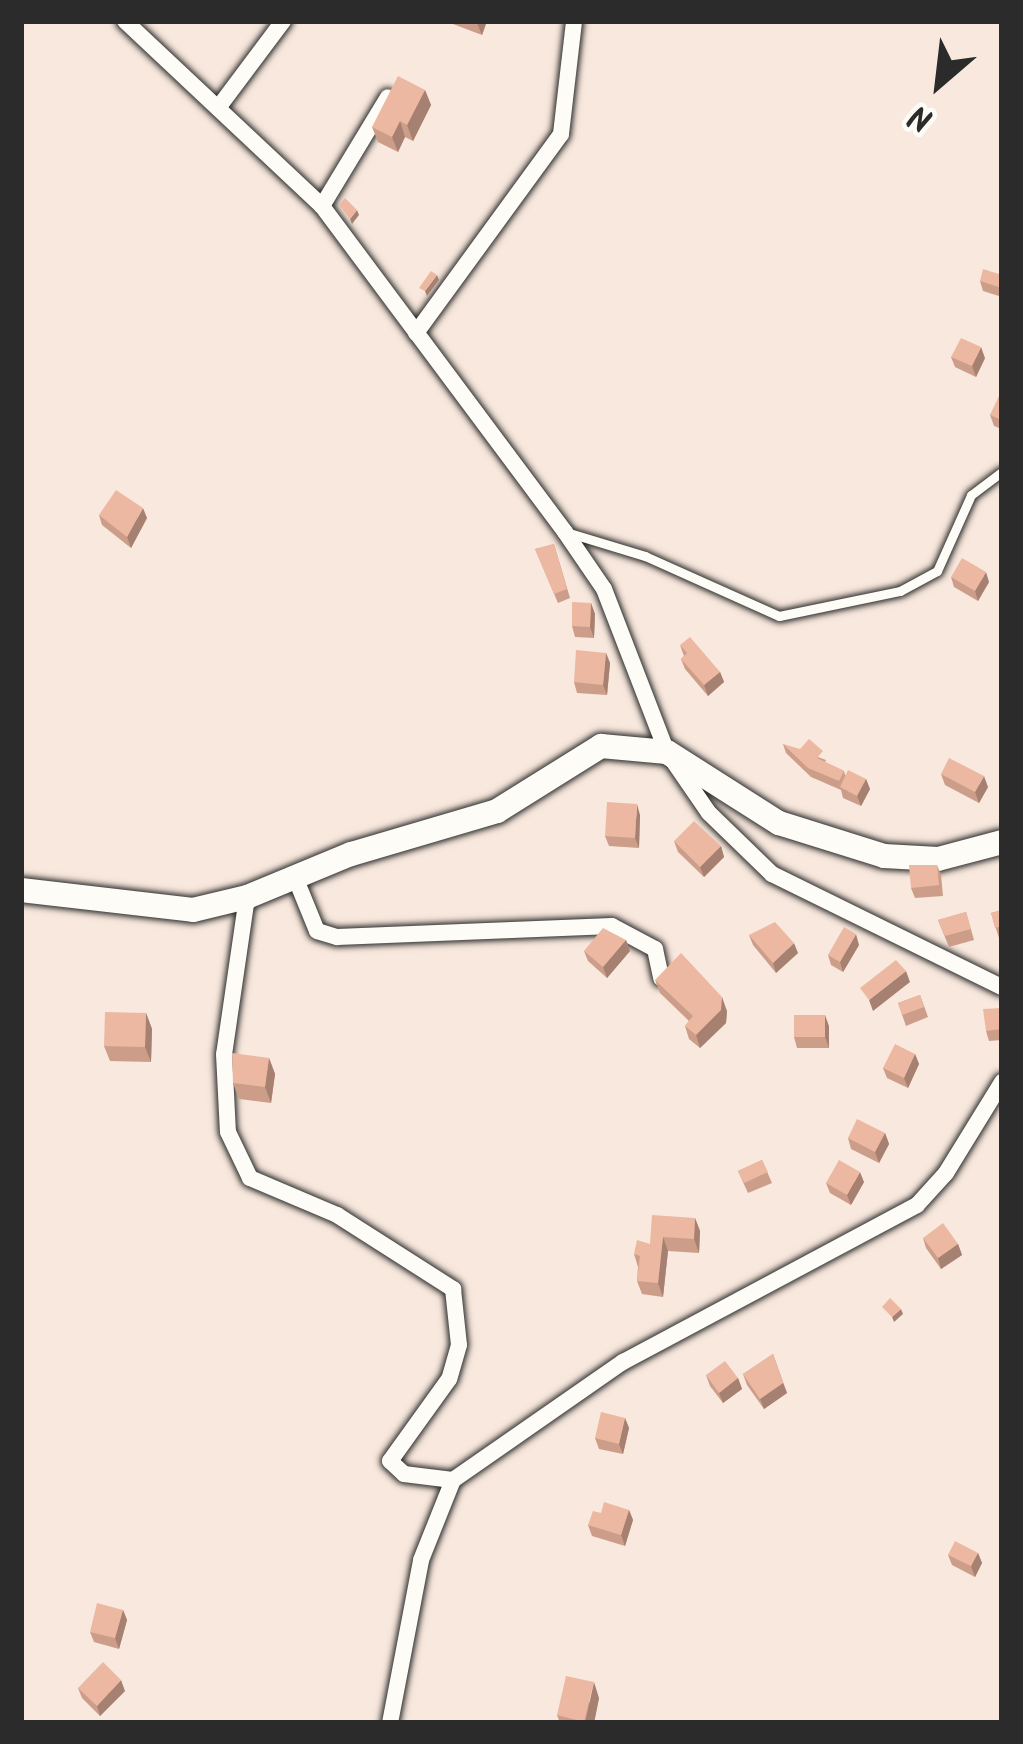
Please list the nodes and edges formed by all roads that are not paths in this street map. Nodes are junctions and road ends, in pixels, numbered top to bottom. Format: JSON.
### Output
{"nodes":[{"id":1,"x":125,"y":21,"type":"edge"},
{"id":2,"x":283,"y":21,"type":"edge"},
{"id":3,"x":574,"y":21,"type":"edge"},
{"id":4,"x":388,"y":97,"type":"edge"},
{"id":5,"x":218,"y":108,"type":"junction"},
{"id":6,"x":322,"y":206,"type":"junction"},
{"id":7,"x":416,"y":333,"type":"junction"},
{"id":8,"x":1002,"y":472,"type":"edge"},
{"id":9,"x":565,"y":532,"type":"junction"},
{"id":10,"x":667,"y":752,"type":"junction"},
{"id":11,"x":999,"y":837,"type":"edge"},
{"id":12,"x":296,"y":877,"type":"junction"},
{"id":13,"x":21,"y":890,"type":"edge"},
{"id":14,"x":247,"y":897,"type":"junction"},
{"id":15,"x":661,"y":978,"type":"edge"},
{"id":16,"x":1002,"y":987,"type":"edge"},
{"id":17,"x":1002,"y":1082,"type":"edge"},
{"id":18,"x":453,"y":1480,"type":"junction"},
{"id":19,"x":390,"y":1723,"type":"edge"}],
"edges":[{"from":1,"to":5,"type":"street"},
{"from":2,"to":5,"type":"street"},
{"from":3,"to":7,"type":"street"},
{"from":4,"to":6,"type":"street"},
{"from":5,"to":6,"type":"street"},
{"from":6,"to":7,"type":"street"},
{"from":7,"to":9,"type":"street"},
{"from":8,"to":9,"type":"lane"},
{"from":9,"to":10,"type":"street"},
{"from":10,"to":11,"type":"street"},
{"from":10,"to":12,"type":"street"},
{"from":10,"to":16,"type":"street"},
{"from":12,"to":14,"type":"street"},
{"from":12,"to":15,"type":"street"},
{"from":13,"to":14,"type":"street"},
{"from":14,"to":18,"type":"street"},
{"from":17,"to":18,"type":"street"},
{"from":18,"to":19,"type":"street"}]}
